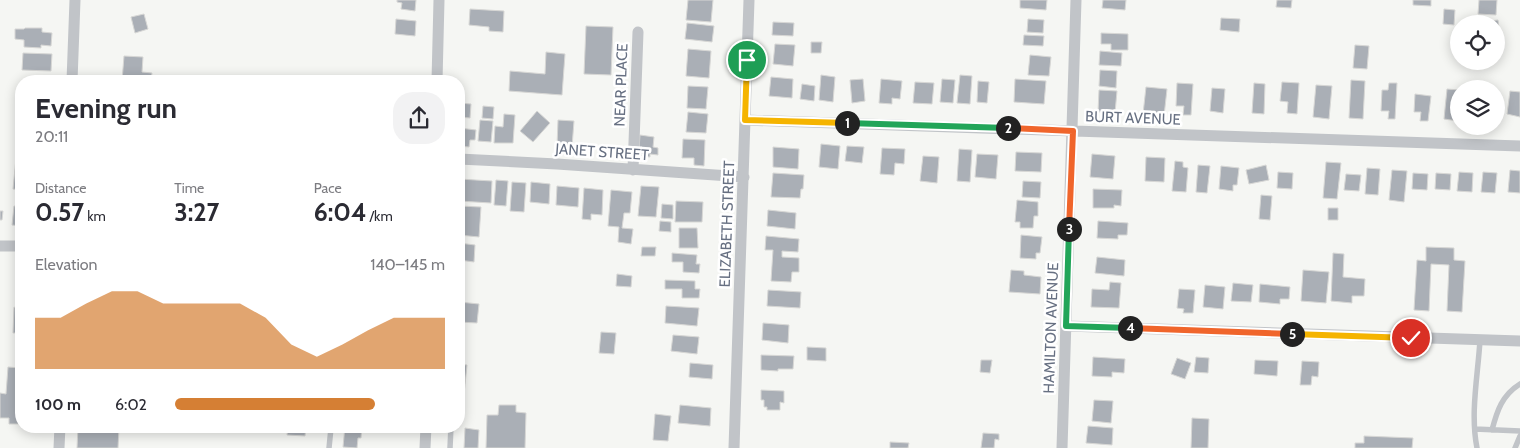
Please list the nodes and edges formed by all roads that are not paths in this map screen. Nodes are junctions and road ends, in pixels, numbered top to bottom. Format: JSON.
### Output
{"nodes":[{"id":1,"x":75,"y":0,"type":"edge"},
{"id":2,"x":439,"y":0,"type":"edge"},
{"id":3,"x":749,"y":0,"type":"edge"},
{"id":4,"x":1076,"y":0,"type":"edge"},
{"id":5,"x":638,"y":32,"type":"dead end"},
{"id":6,"x":72,"y":75,"type":"edge"},
{"id":7,"x":437,"y":75,"type":"edge"},
{"id":8,"x":745,"y":120,"type":"junction"},
{"id":9,"x":1073,"y":131,"type":"junction"},
{"id":10,"x":1520,"y":146,"type":"edge"},
{"id":11,"x":465,"y":158,"type":"edge"},
{"id":12,"x":633,"y":170,"type":"junction"},
{"id":13,"x":744,"y":178,"type":"junction"},
{"id":14,"x":0,"y":246,"type":"edge"},
{"id":15,"x":15,"y":246,"type":"edge"},
{"id":16,"x":1066,"y":326,"type":"junction"},
{"id":17,"x":1480,"y":340,"type":"junction"},
{"id":18,"x":1520,"y":341,"type":"edge"},
{"id":19,"x":1520,"y":384,"type":"edge"},
{"id":20,"x":1475,"y":429,"type":"junction"},
{"id":21,"x":1492,"y":430,"type":"junction"},
{"id":22,"x":1520,"y":431,"type":"edge"},
{"id":23,"x":60,"y":433,"type":"edge"},
{"id":24,"x":330,"y":433,"type":"edge"},
{"id":25,"x":426,"y":433,"type":"edge"},
{"id":26,"x":451,"y":433,"type":"edge"},
{"id":27,"x":1520,"y":436,"type":"edge"},
{"id":28,"x":59,"y":448,"type":"edge"},
{"id":29,"x":329,"y":448,"type":"edge"},
{"id":30,"x":425,"y":448,"type":"edge"},
{"id":31,"x":450,"y":448,"type":"edge"},
{"id":32,"x":734,"y":448,"type":"edge"},
{"id":33,"x":1062,"y":448,"type":"edge"},
{"id":34,"x":1476,"y":448,"type":"edge"},
{"id":35,"x":1515,"y":448,"type":"edge"}],
"edges":[{"from":1,"to":6,"type":"street"},
{"from":2,"to":7,"type":"street"},
{"from":3,"to":8,"type":"street","name":"ELIZABETH STREET"},
{"from":4,"to":9,"type":"street","name":"HAMILTON AVENUE"},
{"from":5,"to":12,"type":"street","name":"NEAR PLACE"},
{"from":8,"to":9,"type":"street","name":"BURT AVENUE"},
{"from":8,"to":13,"type":"street","name":"ELIZABETH STREET"},
{"from":9,"to":10,"type":"street","name":"BURT AVENUE"},
{"from":9,"to":16,"type":"street","name":"HAMILTON AVENUE"},
{"from":11,"to":12,"type":"street","name":"JANET STREET"},
{"from":12,"to":13,"type":"street","name":"JANET STREET"},
{"from":13,"to":32,"type":"street","name":"ELIZABETH STREET"},
{"from":14,"to":15,"type":"street"},
{"from":16,"to":17,"type":"street"},
{"from":16,"to":33,"type":"street","name":"HAMILTON AVENUE"},
{"from":17,"to":18,"type":"street"},
{"from":17,"to":20,"type":"lane"},
{"from":19,"to":21,"type":"lane"},
{"from":20,"to":21,"type":"lane"},
{"from":20,"to":34,"type":"lane"},
{"from":21,"to":22,"type":"lane"},
{"from":23,"to":28,"type":"street"},
{"from":24,"to":29,"type":"lane"},
{"from":25,"to":30,"type":"street"},
{"from":26,"to":31,"type":"lane"},
{"from":27,"to":35,"type":"lane"}]}
